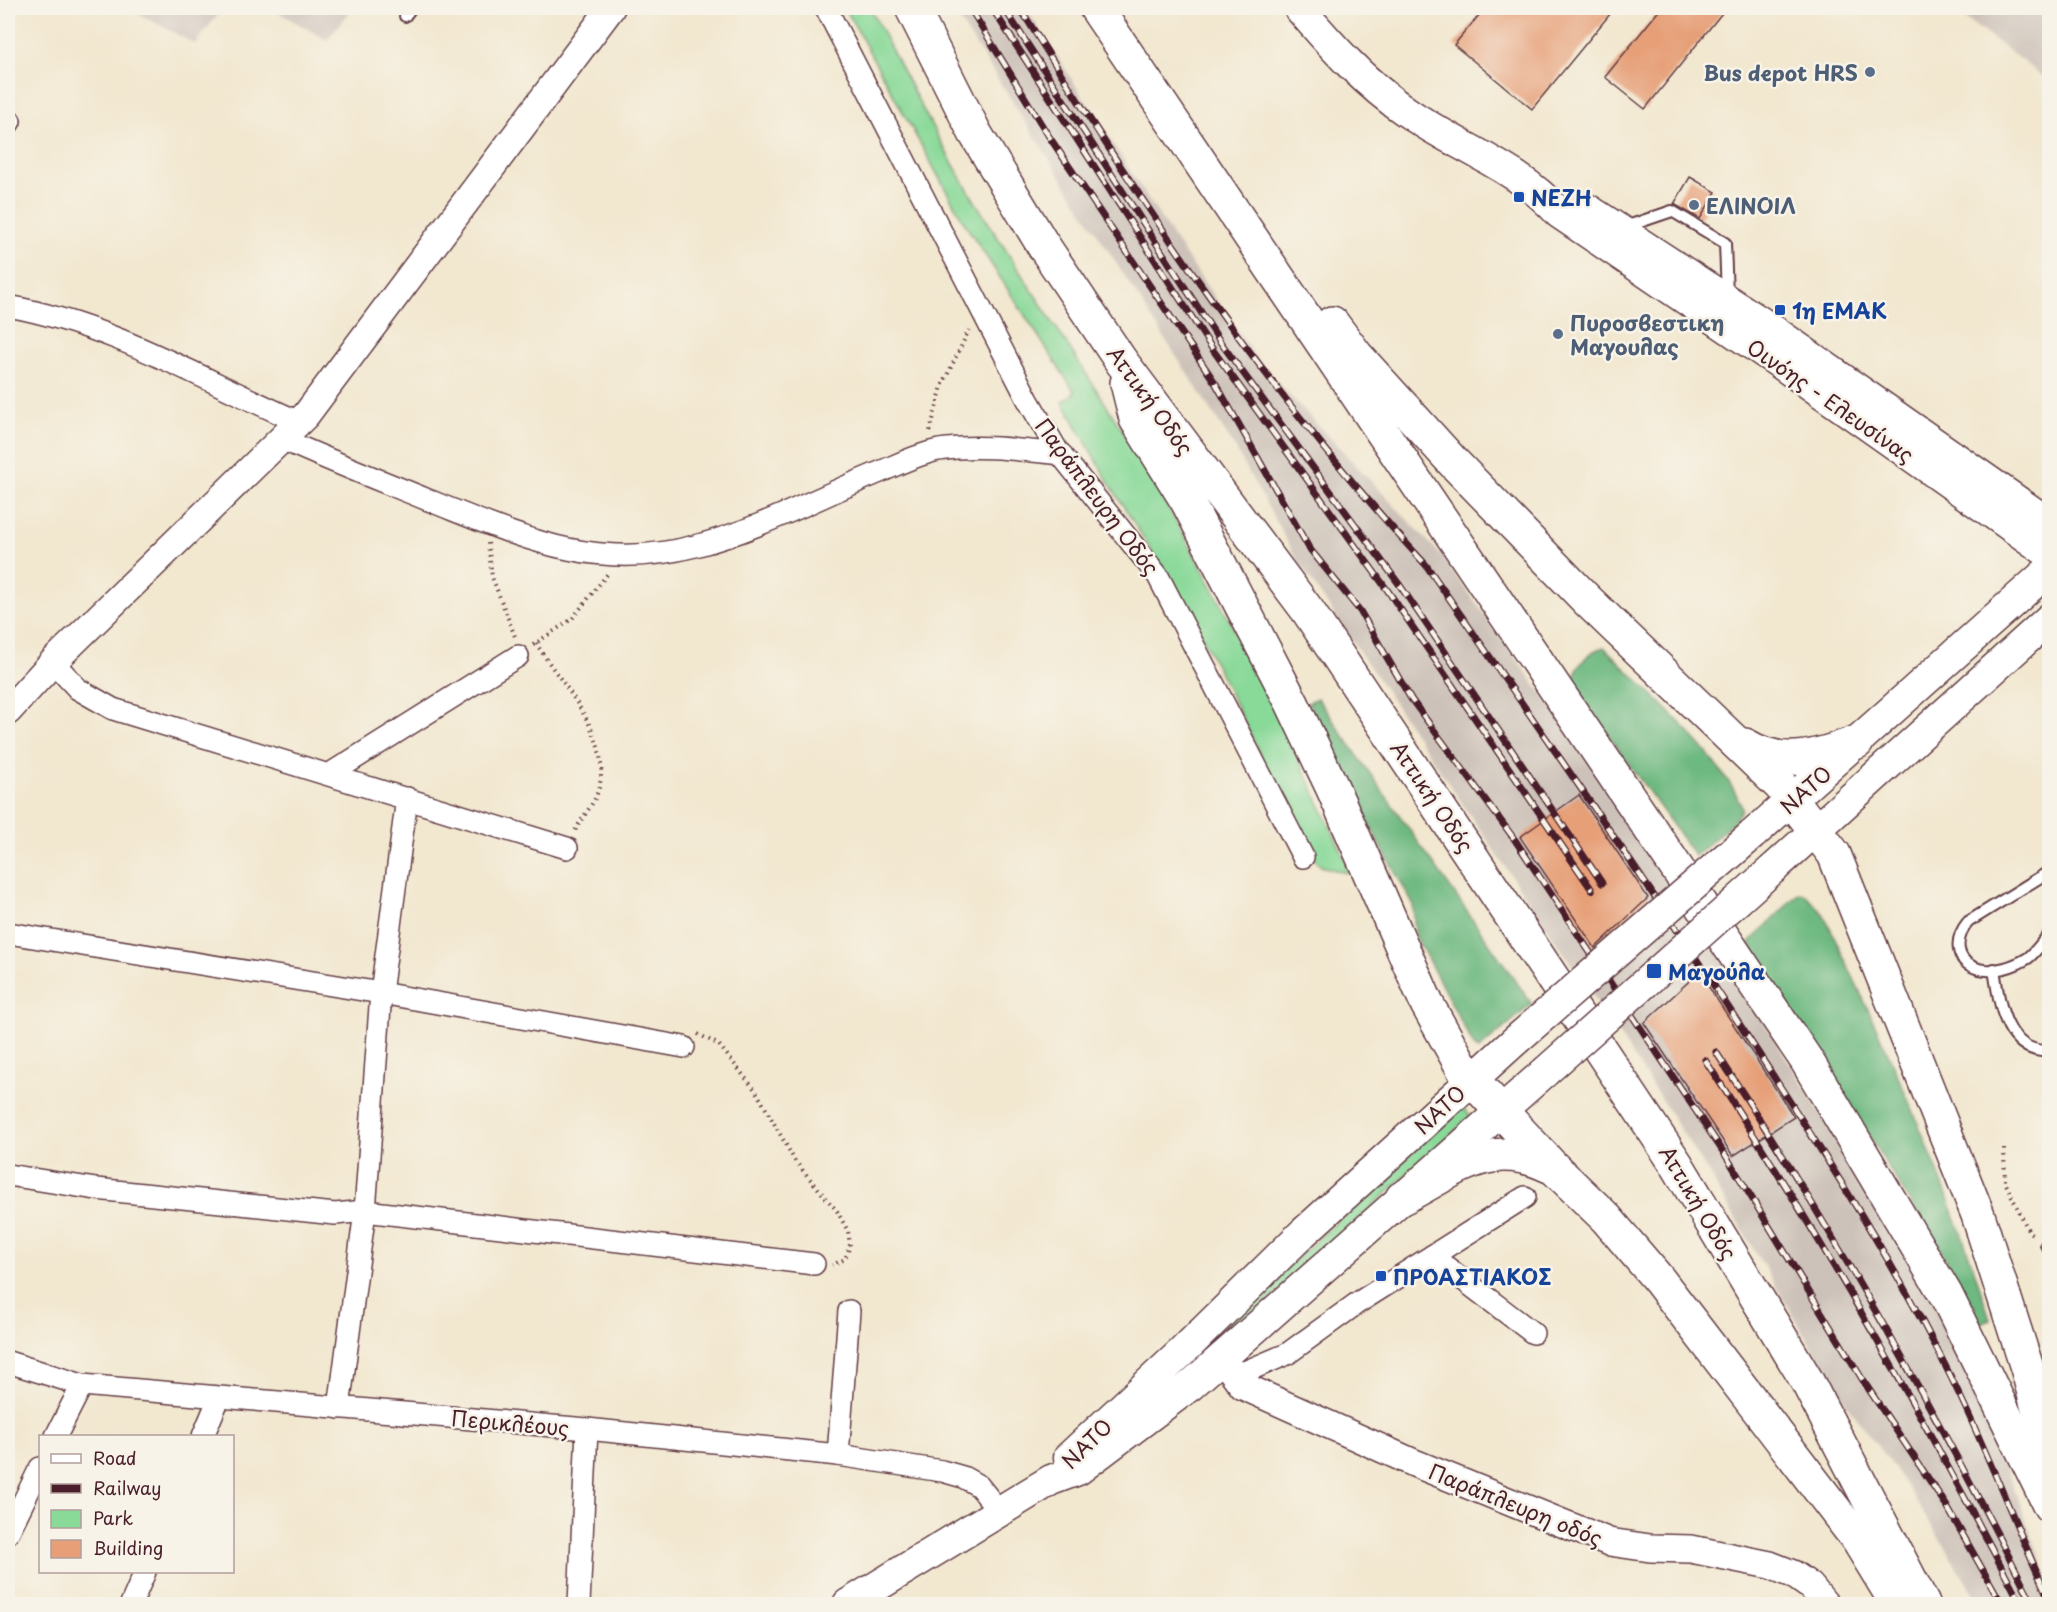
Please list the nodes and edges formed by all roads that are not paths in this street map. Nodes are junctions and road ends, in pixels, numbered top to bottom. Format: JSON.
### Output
{"nodes":[{"id":1,"x":611,"y":8,"type":"edge"},
{"id":2,"x":826,"y":8,"type":"edge"},
{"id":3,"x":912,"y":8,"type":"edge"},
{"id":4,"x":1096,"y":8,"type":"edge"},
{"id":5,"x":1299,"y":8,"type":"edge"},
{"id":6,"x":1189,"y":148,"type":"junction"},
{"id":7,"x":1527,"y":182,"type":"junction"},
{"id":8,"x":1620,"y":229,"type":"junction"},
{"id":9,"x":1727,"y":300,"type":"junction"},
{"id":10,"x":8,"y":306,"type":"edge"},
{"id":11,"x":1121,"y":361,"type":"junction"},
{"id":12,"x":291,"y":431,"type":"junction"},
{"id":13,"x":1061,"y":454,"type":"junction"},
{"id":14,"x":2049,"y":524,"type":"edge"},
{"id":15,"x":2011,"y":527,"type":"junction"},
{"id":16,"x":2049,"y":554,"type":"edge"},
{"id":17,"x":2049,"y":569,"type":"edge"},
{"id":18,"x":2011,"y":604,"type":"junction"},
{"id":19,"x":2049,"y":618,"type":"edge"},
{"id":20,"x":518,"y":657,"type":"road end"},
{"id":21,"x":53,"y":663,"type":"junction"},
{"id":22,"x":8,"y":711,"type":"edge"},
{"id":23,"x":1734,"y":739,"type":"junction"},
{"id":24,"x":1857,"y":742,"type":"junction"},
{"id":25,"x":330,"y":774,"type":"junction"},
{"id":26,"x":407,"y":798,"type":"junction"},
{"id":27,"x":1793,"y":800,"type":"junction"},
{"id":28,"x":1817,"y":830,"type":"junction"},
{"id":29,"x":567,"y":848,"type":"road end"},
{"id":30,"x":1303,"y":857,"type":"dead end"},
{"id":31,"x":2049,"y":871,"type":"edge"},
{"id":32,"x":2049,"y":933,"type":"edge"},
{"id":33,"x":12,"y":936,"type":"edge"},
{"id":34,"x":1994,"y":969,"type":"junction"},
{"id":35,"x":381,"y":993,"type":"junction"},
{"id":36,"x":684,"y":1047,"type":"road end"},
{"id":37,"x":2049,"y":1051,"type":"edge"},
{"id":38,"x":1470,"y":1080,"type":"junction"},
{"id":39,"x":1499,"y":1111,"type":"junction"},
{"id":40,"x":1553,"y":1167,"type":"junction"},
{"id":41,"x":8,"y":1175,"type":"edge"},
{"id":42,"x":1526,"y":1197,"type":"dead end"},
{"id":43,"x":1402,"y":1198,"type":"junction"},
{"id":44,"x":365,"y":1211,"type":"junction"},
{"id":45,"x":1432,"y":1256,"type":"junction"},
{"id":46,"x":814,"y":1264,"type":"road end"},
{"id":47,"x":849,"y":1311,"type":"dead end"},
{"id":48,"x":1533,"y":1333,"type":"dead end"},
{"id":49,"x":8,"y":1362,"type":"edge"},
{"id":50,"x":1228,"y":1367,"type":"junction"},
{"id":51,"x":82,"y":1386,"type":"junction"},
{"id":52,"x":219,"y":1398,"type":"junction"},
{"id":53,"x":339,"y":1408,"type":"junction"},
{"id":54,"x":587,"y":1429,"type":"junction"},
{"id":55,"x":57,"y":1435,"type":"edge"},
{"id":56,"x":204,"y":1435,"type":"edge"},
{"id":57,"x":2049,"y":1453,"type":"edge"},
{"id":58,"x":838,"y":1455,"type":"junction"},
{"id":59,"x":39,"y":1470,"type":"edge"},
{"id":60,"x":1051,"y":1480,"type":"junction"},
{"id":61,"x":2049,"y":1506,"type":"edge"},
{"id":62,"x":999,"y":1511,"type":"junction"},
{"id":63,"x":8,"y":1533,"type":"edge"},
{"id":64,"x":145,"y":1573,"type":"edge"},
{"id":65,"x":131,"y":1605,"type":"edge"},
{"id":66,"x":579,"y":1605,"type":"edge"},
{"id":67,"x":848,"y":1605,"type":"edge"},
{"id":68,"x":1825,"y":1605,"type":"edge"},
{"id":69,"x":1897,"y":1605,"type":"edge"},
{"id":70,"x":1923,"y":1605,"type":"edge"}],
"edges":[{"from":1,"to":12,"type":"street"},
{"from":2,"to":13,"type":"street","name":"Παράπλευρη Οδός"},
{"from":3,"to":11,"type":"highway","name":"Αττική Οδός"},
{"from":4,"to":6,"type":"highway"},
{"from":5,"to":7,"type":"main road","name":"Οινόης - Ελευσίνας"},
{"from":6,"to":23,"type":"highway"},
{"from":6,"to":61,"type":"highway"},
{"from":7,"to":8,"type":"main road","name":"Οινόης - Ελευσίνας"},
{"from":7,"to":15,"type":"main road","name":"Οινόης - Ελευσίνας"},
{"from":8,"to":9,"type":"main road","name":"Οινόης - Ελευσίνας"},
{"from":8,"to":9,"type":"lane"},
{"from":9,"to":14,"type":"main road","name":"Οινόης - Ελευσίνας"},
{"from":10,"to":12,"type":"street"},
{"from":11,"to":38,"type":"highway"},
{"from":11,"to":70,"type":"highway","name":"Αττική Οδός"},
{"from":12,"to":13,"type":"street"},
{"from":12,"to":21,"type":"street"},
{"from":13,"to":30,"type":"street","name":"Παράπλευρη Οδός"},
{"from":15,"to":16,"type":"main road","name":"Οινόης - Ελευσίνας"},
{"from":15,"to":18,"type":"main road"},
{"from":17,"to":18,"type":"main road","name":"ΝΑΤΟ"},
{"from":18,"to":24,"type":"main road","name":"ΝΑΤΟ"},
{"from":19,"to":28,"type":"main road","name":"ΝΑΤΟ"},
{"from":20,"to":25,"type":"street"},
{"from":21,"to":22,"type":"street"},
{"from":21,"to":25,"type":"street"},
{"from":23,"to":24,"type":"highway"},
{"from":23,"to":27,"type":"highway"},
{"from":24,"to":27,"type":"main road","name":"ΝΑΤΟ"},
{"from":25,"to":26,"type":"street"},
{"from":26,"to":29,"type":"street"},
{"from":26,"to":35,"type":"street"},
{"from":27,"to":28,"type":"highway"},
{"from":27,"to":38,"type":"main road","name":"ΝΑΤΟ","bridge":true},
{"from":28,"to":39,"type":"main road","name":"ΝΑΤΟ","bridge":true},
{"from":28,"to":57,"type":"highway"},
{"from":31,"to":34,"type":"lane"},
{"from":32,"to":34,"type":"lane"},
{"from":33,"to":35,"type":"street"},
{"from":34,"to":37,"type":"lane"},
{"from":35,"to":36,"type":"street"},
{"from":35,"to":44,"type":"street"},
{"from":38,"to":39,"type":"highway"},
{"from":38,"to":60,"type":"main road","name":"ΝΑΤΟ"},
{"from":39,"to":40,"type":"highway"},
{"from":39,"to":43,"type":"main road","name":"ΝΑΤΟ"},
{"from":40,"to":43,"type":"highway"},
{"from":40,"to":69,"type":"highway"},
{"from":41,"to":44,"type":"street"},
{"from":42,"to":45,"type":"street"},
{"from":43,"to":50,"type":"main road","name":"ΝΑΤΟ"},
{"from":44,"to":46,"type":"street"},
{"from":44,"to":53,"type":"street"},
{"from":45,"to":48,"type":"street"},
{"from":45,"to":50,"type":"street"},
{"from":47,"to":58,"type":"street"},
{"from":49,"to":51,"type":"street","name":"Περικλέους"},
{"from":50,"to":60,"type":"main road","name":"ΝΑΤΟ"},
{"from":50,"to":68,"type":"street","name":"Παράπλευρη οδός"},
{"from":51,"to":52,"type":"street","name":"Περικλέους"},
{"from":51,"to":55,"type":"street"},
{"from":52,"to":53,"type":"street","name":"Περικλέους"},
{"from":52,"to":56,"type":"street"},
{"from":53,"to":54,"type":"street","name":"Περικλέους"},
{"from":54,"to":58,"type":"street","name":"Περικλέους"},
{"from":54,"to":66,"type":"street"},
{"from":58,"to":62,"type":"street","name":"Περικλέους"},
{"from":59,"to":63,"type":"street"},
{"from":60,"to":62,"type":"main road"},
{"from":62,"to":67,"type":"main road"},
{"from":64,"to":65,"type":"street"}]}
